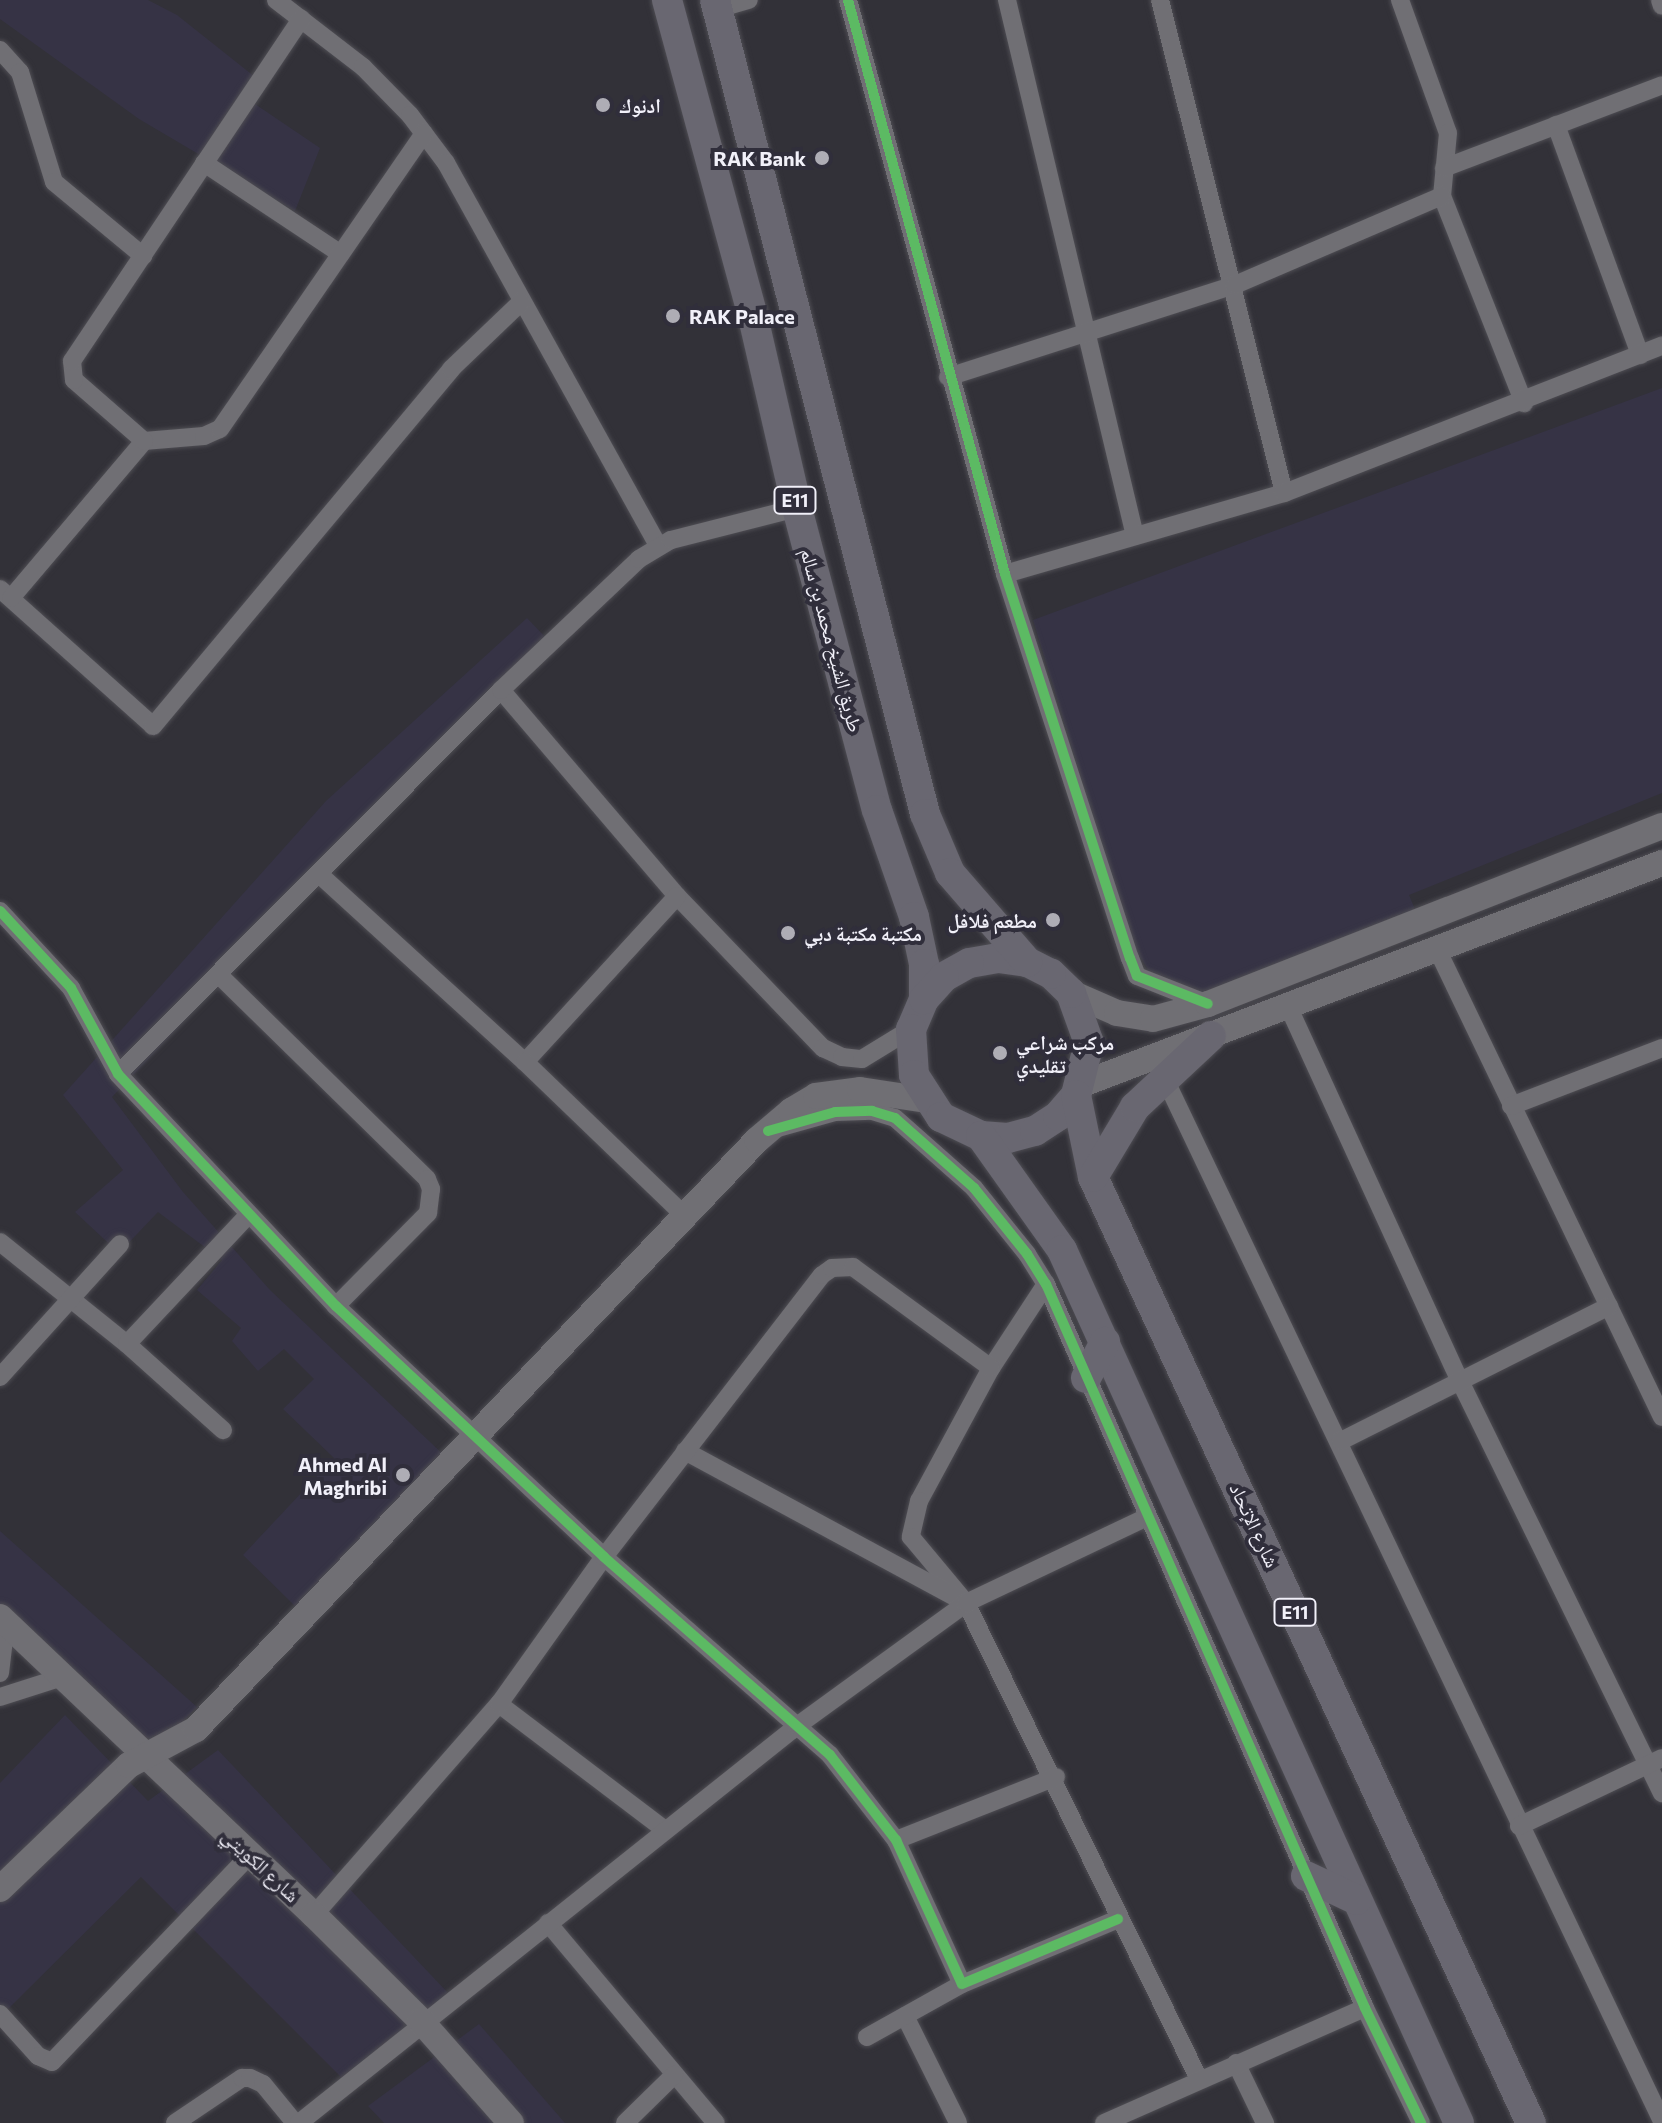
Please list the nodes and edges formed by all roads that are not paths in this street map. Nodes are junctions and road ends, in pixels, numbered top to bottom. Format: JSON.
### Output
{"nodes":[{"id":1,"x":276,"y":0,"type":"edge"},
{"id":2,"x":667,"y":0,"type":"edge"},
{"id":3,"x":749,"y":0,"type":"edge"},
{"id":4,"x":848,"y":0,"type":"edge"},
{"id":5,"x":1007,"y":0,"type":"edge"},
{"id":6,"x":1160,"y":0,"type":"edge"},
{"id":7,"x":1400,"y":0,"type":"edge"},
{"id":8,"x":1660,"y":0,"type":"edge"},
{"id":9,"x":716,"y":5,"type":"edge"},
{"id":10,"x":1662,"y":6,"type":"edge"},
{"id":11,"x":301,"y":19,"type":"junction"},
{"id":12,"x":0,"y":50,"type":"edge"},
{"id":13,"x":1662,"y":85,"type":"edge"},
{"id":14,"x":1556,"y":125,"type":"junction"},
{"id":15,"x":424,"y":133,"type":"junction"},
{"id":16,"x":204,"y":163,"type":"junction"},
{"id":17,"x":1444,"y":168,"type":"junction"},
{"id":18,"x":1442,"y":196,"type":"junction"},
{"id":19,"x":341,"y":254,"type":"junction"},
{"id":20,"x":143,"y":256,"type":"junction"},
{"id":21,"x":1235,"y":285,"type":"junction"},
{"id":22,"x":521,"y":302,"type":"junction"},
{"id":23,"x":1086,"y":330,"type":"junction"},
{"id":24,"x":1662,"y":346,"type":"edge"},
{"id":25,"x":1640,"y":355,"type":"junction"},
{"id":26,"x":948,"y":377,"type":"junction"},
{"id":27,"x":1524,"y":403,"type":"junction"},
{"id":28,"x":144,"y":441,"type":"junction"},
{"id":29,"x":1284,"y":493,"type":"junction"},
{"id":30,"x":797,"y":508,"type":"junction"},
{"id":31,"x":1135,"y":536,"type":"junction"},
{"id":32,"x":658,"y":546,"type":"junction"},
{"id":33,"x":1005,"y":574,"type":"junction"},
{"id":34,"x":5,"y":593,"type":"edge"},
{"id":35,"x":501,"y":690,"type":"junction"},
{"id":36,"x":1662,"y":826,"type":"edge"},
{"id":37,"x":1662,"y":863,"type":"edge"},
{"id":38,"x":319,"y":874,"type":"junction"},
{"id":39,"x":677,"y":896,"type":"junction"},
{"id":40,"x":4,"y":925,"type":"edge"},
{"id":41,"x":1437,"y":949,"type":"junction"},
{"id":42,"x":1027,"y":962,"type":"junction"},
{"id":43,"x":219,"y":975,"type":"junction"},
{"id":44,"x":1071,"y":993,"type":"junction"},
{"id":45,"x":924,"y":999,"type":"junction"},
{"id":46,"x":1208,"y":1004,"type":"junction"},
{"id":47,"x":1289,"y":1008,"type":"junction"},
{"id":48,"x":911,"y":1029,"type":"junction"},
{"id":49,"x":1211,"y":1036,"type":"junction"},
{"id":50,"x":1662,"y":1048,"type":"edge"},
{"id":51,"x":525,"y":1062,"type":"junction"},
{"id":52,"x":118,"y":1074,"type":"junction"},
{"id":53,"x":1164,"y":1077,"type":"junction"},
{"id":54,"x":1078,"y":1090,"type":"junction"},
{"id":55,"x":926,"y":1100,"type":"junction"},
{"id":56,"x":1511,"y":1106,"type":"junction"},
{"id":57,"x":768,"y":1131,"type":"junction"},
{"id":58,"x":981,"y":1136,"type":"junction"},
{"id":59,"x":1093,"y":1177,"type":"junction"},
{"id":60,"x":249,"y":1214,"type":"junction"},
{"id":61,"x":685,"y":1216,"type":"junction"},
{"id":62,"x":0,"y":1242,"type":"edge"},
{"id":63,"x":120,"y":1244,"type":"dead end"},
{"id":64,"x":1046,"y":1284,"type":"junction"},
{"id":65,"x":73,"y":1301,"type":"junction"},
{"id":66,"x":336,"y":1306,"type":"junction"},
{"id":67,"x":1609,"y":1306,"type":"junction"},
{"id":68,"x":1105,"y":1342,"type":"junction"},
{"id":69,"x":127,"y":1344,"type":"junction"},
{"id":70,"x":991,"y":1368,"type":"junction"},
{"id":71,"x":0,"y":1377,"type":"edge"},
{"id":72,"x":1086,"y":1378,"type":"junction"},
{"id":73,"x":1460,"y":1381,"type":"junction"},
{"id":74,"x":1662,"y":1417,"type":"edge"},
{"id":75,"x":223,"y":1430,"type":"dead end"},
{"id":76,"x":477,"y":1437,"type":"junction"},
{"id":77,"x":1341,"y":1441,"type":"junction"},
{"id":78,"x":685,"y":1451,"type":"junction"},
{"id":79,"x":1147,"y":1517,"type":"junction"},
{"id":80,"x":604,"y":1557,"type":"junction"},
{"id":81,"x":966,"y":1603,"type":"junction"},
{"id":82,"x":3,"y":1620,"type":"edge"},
{"id":83,"x":0,"y":1673,"type":"edge"},
{"id":84,"x":66,"y":1676,"type":"junction"},
{"id":85,"x":0,"y":1697,"type":"edge"},
{"id":86,"x":499,"y":1704,"type":"junction"},
{"id":87,"x":797,"y":1726,"type":"junction"},
{"id":88,"x":144,"y":1755,"type":"junction"},
{"id":89,"x":1655,"y":1761,"type":"edge"},
{"id":90,"x":1056,"y":1777,"type":"junction"},
{"id":91,"x":1662,"y":1793,"type":"edge"},
{"id":92,"x":1519,"y":1826,"type":"junction"},
{"id":93,"x":665,"y":1830,"type":"junction"},
{"id":94,"x":896,"y":1840,"type":"junction"},
{"id":95,"x":250,"y":1855,"type":"junction"},
{"id":96,"x":1306,"y":1876,"type":"junction"},
{"id":97,"x":0,"y":1889,"type":"edge"},
{"id":98,"x":1357,"y":1900,"type":"junction"},
{"id":99,"x":314,"y":1915,"type":"junction"},
{"id":100,"x":1118,"y":1919,"type":"junction"},
{"id":101,"x":548,"y":1923,"type":"junction"},
{"id":102,"x":962,"y":1984,"type":"junction"},
{"id":103,"x":1365,"y":2008,"type":"junction"},
{"id":104,"x":0,"y":2014,"type":"edge"},
{"id":105,"x":905,"y":2016,"type":"junction"},
{"id":106,"x":421,"y":2021,"type":"junction"},
{"id":107,"x":867,"y":2037,"type":"dead end"},
{"id":108,"x":1236,"y":2063,"type":"junction"},
{"id":109,"x":674,"y":2075,"type":"junction"},
{"id":110,"x":1199,"y":2079,"type":"junction"},
{"id":111,"x":1662,"y":2121,"type":"edge"},
{"id":112,"x":175,"y":2123,"type":"edge"},
{"id":113,"x":297,"y":2123,"type":"edge"},
{"id":114,"x":511,"y":2123,"type":"edge"},
{"id":115,"x":625,"y":2123,"type":"edge"},
{"id":116,"x":716,"y":2123,"type":"edge"},
{"id":117,"x":958,"y":2123,"type":"edge"},
{"id":118,"x":1104,"y":2123,"type":"edge"},
{"id":119,"x":1265,"y":2123,"type":"edge"},
{"id":120,"x":1421,"y":2123,"type":"edge"},
{"id":121,"x":1459,"y":2123,"type":"edge"},
{"id":122,"x":1531,"y":2123,"type":"edge"}],
"edges":[{"from":1,"to":11,"type":"street"},
{"from":2,"to":30,"type":"main road","name":"طريق الشيخ محمد بن سالم","number":"E11"},
{"from":3,"to":9,"type":"street"},
{"from":4,"to":26,"type":"street"},
{"from":5,"to":23,"type":"street"},
{"from":6,"to":21,"type":"street"},
{"from":7,"to":17,"type":"street"},
{"from":8,"to":10,"type":"street"},
{"from":9,"to":42,"type":"main road","number":"E11"},
{"from":11,"to":15,"type":"street"},
{"from":11,"to":16,"type":"street"},
{"from":12,"to":20,"type":"street"},
{"from":13,"to":14,"type":"street"},
{"from":14,"to":17,"type":"street"},
{"from":14,"to":25,"type":"street"},
{"from":15,"to":19,"type":"street"},
{"from":15,"to":22,"type":"street"},
{"from":16,"to":19,"type":"street"},
{"from":16,"to":20,"type":"street"},
{"from":17,"to":18,"type":"street"},
{"from":18,"to":21,"type":"street"},
{"from":18,"to":27,"type":"street"},
{"from":19,"to":28,"type":"street"},
{"from":20,"to":28,"type":"street"},
{"from":21,"to":23,"type":"street"},
{"from":21,"to":29,"type":"street"},
{"from":22,"to":32,"type":"street"},
{"from":22,"to":34,"type":"street"},
{"from":23,"to":26,"type":"street"},
{"from":23,"to":31,"type":"street"},
{"from":24,"to":25,"type":"street"},
{"from":25,"to":27,"type":"street"},
{"from":26,"to":33,"type":"street"},
{"from":27,"to":29,"type":"street"},
{"from":28,"to":34,"type":"street"},
{"from":29,"to":31,"type":"street"},
{"from":30,"to":32,"type":"street"},
{"from":30,"to":45,"type":"main road","name":"طريق الشيخ محمد بن سالم","number":"E11"},
{"from":31,"to":33,"type":"street"},
{"from":32,"to":35,"type":"street"},
{"from":33,"to":46,"type":"street"},
{"from":35,"to":38,"type":"street"},
{"from":35,"to":39,"type":"street"},
{"from":36,"to":46,"type":"street"},
{"from":37,"to":41,"type":"street"},
{"from":38,"to":43,"type":"street"},
{"from":38,"to":51,"type":"street"},
{"from":39,"to":48,"type":"street"},
{"from":39,"to":51,"type":"street"},
{"from":40,"to":52,"type":"street"},
{"from":41,"to":47,"type":"street"},
{"from":41,"to":56,"type":"street"},
{"from":42,"to":44,"type":"main road"},
{"from":42,"to":45,"type":"main road"},
{"from":43,"to":52,"type":"street"},
{"from":43,"to":66,"type":"street"},
{"from":44,"to":46,"type":"street"},
{"from":44,"to":54,"type":"main road"},
{"from":45,"to":48,"type":"main road"},
{"from":47,"to":49,"type":"street"},
{"from":47,"to":73,"type":"street"},
{"from":48,"to":55,"type":"main road"},
{"from":49,"to":53,"type":"main road"},
{"from":49,"to":54,"type":"street"},
{"from":50,"to":56,"type":"street"},
{"from":51,"to":61,"type":"street"},
{"from":52,"to":60,"type":"street"},
{"from":53,"to":59,"type":"main road"},
{"from":53,"to":77,"type":"street"},
{"from":54,"to":58,"type":"main road"},
{"from":54,"to":59,"type":"main road","name":"شارع الإتحاد","number":"E11"},
{"from":55,"to":57,"type":"street"},
{"from":55,"to":58,"type":"main road"},
{"from":56,"to":67,"type":"street"},
{"from":57,"to":61,"type":"street"},
{"from":57,"to":64,"type":"street"},
{"from":58,"to":68,"type":"main road"},
{"from":59,"to":122,"type":"main road","name":"شارع الإتحاد","number":"E11"},
{"from":60,"to":66,"type":"street"},
{"from":60,"to":69,"type":"street"},
{"from":61,"to":76,"type":"street"},
{"from":62,"to":65,"type":"street"},
{"from":63,"to":65,"type":"street"},
{"from":64,"to":70,"type":"street"},
{"from":64,"to":72,"type":"street"},
{"from":65,"to":69,"type":"street"},
{"from":65,"to":71,"type":"street"},
{"from":66,"to":76,"type":"street"},
{"from":67,"to":73,"type":"street"},
{"from":67,"to":74,"type":"street"},
{"from":68,"to":72,"type":"main road"},
{"from":68,"to":98,"type":"main road"},
{"from":69,"to":75,"type":"street"},
{"from":70,"to":78,"type":"street"},
{"from":70,"to":81,"type":"street"},
{"from":72,"to":79,"type":"street"},
{"from":73,"to":77,"type":"street"},
{"from":73,"to":89,"type":"street"},
{"from":76,"to":80,"type":"street"},
{"from":76,"to":88,"type":"street"},
{"from":77,"to":92,"type":"street"},
{"from":78,"to":80,"type":"street"},
{"from":78,"to":81,"type":"street"},
{"from":79,"to":81,"type":"street"},
{"from":79,"to":96,"type":"street"},
{"from":80,"to":86,"type":"street"},
{"from":80,"to":87,"type":"street"},
{"from":81,"to":87,"type":"street"},
{"from":81,"to":90,"type":"street"},
{"from":82,"to":83,"type":"street"},
{"from":82,"to":84,"type":"street","name":"شارع الكويتي"},
{"from":84,"to":85,"type":"street"},
{"from":84,"to":88,"type":"street","name":"شارع الكويتي"},
{"from":86,"to":93,"type":"street"},
{"from":86,"to":99,"type":"street"},
{"from":87,"to":93,"type":"street"},
{"from":87,"to":94,"type":"street"},
{"from":88,"to":95,"type":"street","name":"شارع الكويتي"},
{"from":88,"to":97,"type":"street"},
{"from":89,"to":91,"type":"street"},
{"from":89,"to":92,"type":"street"},
{"from":90,"to":94,"type":"street"},
{"from":90,"to":100,"type":"street"},
{"from":92,"to":111,"type":"street"},
{"from":93,"to":101,"type":"street"},
{"from":94,"to":102,"type":"street"},
{"from":95,"to":99,"type":"street","name":"شارع الكويتي"},
{"from":95,"to":104,"type":"street"},
{"from":96,"to":98,"type":"main road"},
{"from":96,"to":103,"type":"street"},
{"from":98,"to":121,"type":"main road"},
{"from":99,"to":106,"type":"street","name":"شارع الكويتي"},
{"from":100,"to":102,"type":"street"},
{"from":100,"to":110,"type":"street"},
{"from":101,"to":106,"type":"street"},
{"from":101,"to":109,"type":"street"},
{"from":102,"to":105,"type":"street"},
{"from":103,"to":108,"type":"street"},
{"from":103,"to":120,"type":"street"},
{"from":105,"to":107,"type":"street"},
{"from":105,"to":117,"type":"street"},
{"from":106,"to":113,"type":"street"},
{"from":106,"to":114,"type":"street","name":"شارع الكويتي"},
{"from":108,"to":110,"type":"street"},
{"from":108,"to":119,"type":"street"},
{"from":109,"to":115,"type":"street"},
{"from":109,"to":116,"type":"street"},
{"from":110,"to":118,"type":"street"},
{"from":112,"to":113,"type":"street"}]}
